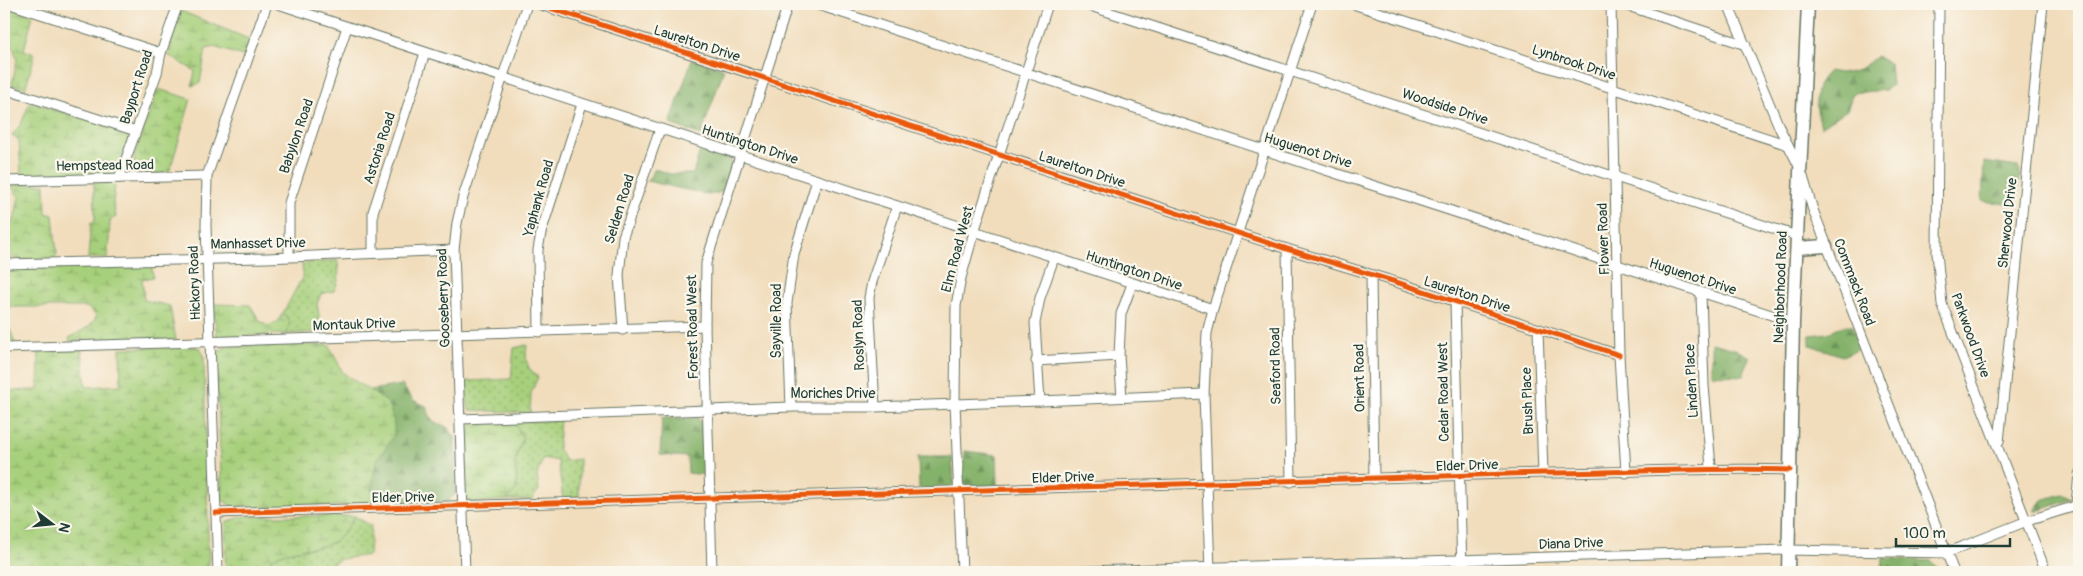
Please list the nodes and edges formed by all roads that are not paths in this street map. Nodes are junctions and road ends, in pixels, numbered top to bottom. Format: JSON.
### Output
{"nodes":[{"id":1,"x":10,"y":4,"type":"edge"},
{"id":2,"x":178,"y":4,"type":"edge"},
{"id":3,"x":267,"y":4,"type":"edge"},
{"id":4,"x":278,"y":4,"type":"edge"},
{"id":5,"x":527,"y":4,"type":"edge"},
{"id":6,"x":538,"y":4,"type":"edge"},
{"id":7,"x":788,"y":4,"type":"edge"},
{"id":8,"x":815,"y":4,"type":"edge"},
{"id":9,"x":1048,"y":4,"type":"edge"},
{"id":10,"x":1084,"y":4,"type":"edge"},
{"id":11,"x":1312,"y":4,"type":"edge"},
{"id":12,"x":1353,"y":4,"type":"edge"},
{"id":13,"x":1612,"y":4,"type":"edge"},
{"id":14,"x":1622,"y":4,"type":"edge"},
{"id":15,"x":1728,"y":4,"type":"edge"},
{"id":16,"x":1808,"y":4,"type":"edge"},
{"id":17,"x":1939,"y":4,"type":"edge"},
{"id":18,"x":2044,"y":4,"type":"edge"},
{"id":19,"x":347,"y":27,"type":"junction"},
{"id":20,"x":1746,"y":45,"type":"junction"},
{"id":21,"x":161,"y":53,"type":"junction"},
{"id":22,"x":425,"y":53,"type":"junction"},
{"id":23,"x":1291,"y":70,"type":"junction"},
{"id":24,"x":1026,"y":73,"type":"junction"},
{"id":25,"x":764,"y":77,"type":"junction"},
{"id":26,"x":503,"y":78,"type":"junction"},
{"id":27,"x":4,"y":89,"type":"edge"},
{"id":28,"x":1613,"y":89,"type":"junction"},
{"id":29,"x":582,"y":104,"type":"junction"},
{"id":30,"x":660,"y":129,"type":"junction"},
{"id":31,"x":136,"y":131,"type":"junction"},
{"id":32,"x":1788,"y":145,"type":"junction"},
{"id":33,"x":1265,"y":152,"type":"junction"},
{"id":34,"x":739,"y":154,"type":"junction"},
{"id":35,"x":1000,"y":154,"type":"junction"},
{"id":36,"x":1801,"y":170,"type":"junction"},
{"id":37,"x":207,"y":176,"type":"junction"},
{"id":38,"x":1615,"y":176,"type":"junction"},
{"id":39,"x":120,"y":178,"type":"junction"},
{"id":40,"x":817,"y":180,"type":"junction"},
{"id":41,"x":4,"y":181,"type":"edge"},
{"id":42,"x":898,"y":206,"type":"junction"},
{"id":43,"x":1238,"y":231,"type":"junction"},
{"id":44,"x":974,"y":232,"type":"junction"},
{"id":45,"x":1797,"y":242,"type":"junction"},
{"id":46,"x":1826,"y":246,"type":"junction"},
{"id":47,"x":1287,"y":249,"type":"junction"},
{"id":48,"x":454,"y":250,"type":"junction"},
{"id":49,"x":373,"y":253,"type":"junction"},
{"id":50,"x":289,"y":256,"type":"junction"},
{"id":51,"x":207,"y":258,"type":"junction"},
{"id":52,"x":1054,"y":258,"type":"junction"},
{"id":53,"x":5,"y":262,"type":"edge"},
{"id":54,"x":1618,"y":267,"type":"junction"},
{"id":55,"x":1371,"y":275,"type":"junction"},
{"id":56,"x":1132,"y":284,"type":"junction"},
{"id":57,"x":1701,"y":294,"type":"junction"},
{"id":58,"x":1455,"y":302,"type":"junction"},
{"id":59,"x":1212,"y":309,"type":"junction"},
{"id":60,"x":1793,"y":322,"type":"junction"},
{"id":61,"x":705,"y":326,"type":"junction"},
{"id":62,"x":1538,"y":329,"type":"junction"},
{"id":63,"x":624,"y":330,"type":"junction"},
{"id":64,"x":539,"y":332,"type":"junction"},
{"id":65,"x":458,"y":336,"type":"junction"},
{"id":66,"x":209,"y":343,"type":"junction"},
{"id":67,"x":4,"y":348,"type":"edge"},
{"id":68,"x":1619,"y":355,"type":"junction"},
{"id":69,"x":1119,"y":356,"type":"junction"},
{"id":70,"x":1036,"y":361,"type":"junction"},
{"id":71,"x":1204,"y":394,"type":"junction"},
{"id":72,"x":1122,"y":397,"type":"junction"},
{"id":73,"x":1040,"y":401,"type":"junction"},
{"id":74,"x":955,"y":403,"type":"junction"},
{"id":75,"x":791,"y":406,"type":"junction"},
{"id":76,"x":875,"y":407,"type":"junction"},
{"id":77,"x":708,"y":409,"type":"junction"},
{"id":78,"x":461,"y":419,"type":"junction"},
{"id":79,"x":1998,"y":445,"type":"junction"},
{"id":80,"x":1711,"y":468,"type":"junction"},
{"id":81,"x":1790,"y":470,"type":"junction"},
{"id":82,"x":1626,"y":472,"type":"junction"},
{"id":83,"x":1543,"y":473,"type":"junction"},
{"id":84,"x":2079,"y":474,"type":"edge"},
{"id":85,"x":1458,"y":477,"type":"junction"},
{"id":86,"x":1374,"y":479,"type":"junction"},
{"id":87,"x":1291,"y":482,"type":"junction"},
{"id":88,"x":1208,"y":484,"type":"junction"},
{"id":89,"x":959,"y":492,"type":"junction"},
{"id":90,"x":709,"y":500,"type":"junction"},
{"id":91,"x":2078,"y":505,"type":"edge"},
{"id":92,"x":462,"y":507,"type":"junction"},
{"id":93,"x":216,"y":513,"type":"junction"},
{"id":94,"x":2027,"y":521,"type":"junction"},
{"id":95,"x":1788,"y":550,"type":"junction"},
{"id":96,"x":1946,"y":552,"type":"junction"},
{"id":97,"x":1462,"y":560,"type":"junction"},
{"id":98,"x":1210,"y":569,"type":"edge"},
{"id":99,"x":218,"y":572,"type":"edge"},
{"id":100,"x":465,"y":572,"type":"edge"},
{"id":101,"x":712,"y":572,"type":"edge"},
{"id":102,"x":962,"y":572,"type":"edge"},
{"id":103,"x":1055,"y":572,"type":"edge"},
{"id":104,"x":1462,"y":572,"type":"edge"},
{"id":105,"x":1788,"y":572,"type":"edge"},
{"id":106,"x":1954,"y":572,"type":"edge"},
{"id":107,"x":2046,"y":572,"type":"edge"}],
"edges":[{"from":1,"to":21,"type":"street"},
{"from":2,"to":21,"type":"street","name":"Bayport Road"},
{"from":3,"to":37,"type":"street","name":"Hickory Road"},
{"from":4,"to":19,"type":"street","name":"Huntington Drive"},
{"from":5,"to":26,"type":"street","name":"Gooseberry Road"},
{"from":6,"to":25,"type":"street","name":"Laurelton Drive"},
{"from":7,"to":25,"type":"street","name":"Forest Road West"},
{"from":8,"to":24,"type":"street","name":"Huguenot Drive"},
{"from":9,"to":24,"type":"street","name":"Elm Road West"},
{"from":10,"to":23,"type":"street","name":"Woodside Drive"},
{"from":11,"to":23,"type":"street"},
{"from":12,"to":28,"type":"street","name":"Lynbrook Drive"},
{"from":13,"to":28,"type":"street","name":"Flower Road"},
{"from":14,"to":20,"type":"street"},
{"from":15,"to":20,"type":"street","name":"Commack Road"},
{"from":16,"to":36,"type":"main road","name":"Neighborhood Road"},
{"from":17,"to":79,"type":"street","name":"Parkwood Drive"},
{"from":18,"to":79,"type":"street","name":"Sherwood Drive"},
{"from":19,"to":22,"type":"street","name":"Huntington Drive"},
{"from":19,"to":50,"type":"street","name":"Babylon Road"},
{"from":20,"to":32,"type":"street","name":"Commack Road"},
{"from":21,"to":31,"type":"street","name":"Bayport Road"},
{"from":22,"to":26,"type":"street","name":"Huntington Drive"},
{"from":22,"to":49,"type":"street","name":"Astoria Road"},
{"from":23,"to":33,"type":"street"},
{"from":23,"to":38,"type":"street","name":"Woodside Drive"},
{"from":24,"to":33,"type":"street","name":"Huguenot Drive"},
{"from":24,"to":35,"type":"street","name":"Elm Road West"},
{"from":25,"to":34,"type":"street","name":"Forest Road West"},
{"from":25,"to":35,"type":"street","name":"Laurelton Drive"},
{"from":26,"to":29,"type":"street","name":"Huntington Drive"},
{"from":26,"to":48,"type":"street","name":"Gooseberry Road"},
{"from":27,"to":31,"type":"street"},
{"from":28,"to":32,"type":"street","name":"Lynbrook Drive"},
{"from":28,"to":38,"type":"street","name":"Flower Road"},
{"from":29,"to":30,"type":"street","name":"Huntington Drive"},
{"from":29,"to":64,"type":"street","name":"Yaphank Road"},
{"from":30,"to":34,"type":"street","name":"Huntington Drive"},
{"from":30,"to":63,"type":"street","name":"Selden Road"},
{"from":31,"to":39,"type":"street","name":"Bayport Road"},
{"from":32,"to":36,"type":"street","name":"Commack Road"},
{"from":33,"to":43,"type":"street"},
{"from":33,"to":54,"type":"street","name":"Huguenot Drive"},
{"from":34,"to":40,"type":"street","name":"Huntington Drive"},
{"from":34,"to":61,"type":"street","name":"Forest Road West"},
{"from":35,"to":43,"type":"street","name":"Laurelton Drive"},
{"from":35,"to":44,"type":"street","name":"Elm Road West"},
{"from":36,"to":45,"type":"main road","name":"Neighborhood Road"},
{"from":36,"to":46,"type":"street","name":"Commack Road"},
{"from":37,"to":39,"type":"street","name":"Hempstead Road"},
{"from":37,"to":51,"type":"street","name":"Hickory Road"},
{"from":38,"to":45,"type":"street","name":"Woodside Drive"},
{"from":38,"to":54,"type":"street","name":"Flower Road"},
{"from":39,"to":41,"type":"street","name":"Hempstead Road"},
{"from":40,"to":42,"type":"street","name":"Huntington Drive"},
{"from":40,"to":75,"type":"street","name":"Sayville Road"},
{"from":42,"to":44,"type":"street","name":"Huntington Drive"},
{"from":42,"to":76,"type":"street","name":"Roslyn Road"},
{"from":43,"to":47,"type":"street","name":"Laurelton Drive"},
{"from":43,"to":59,"type":"street"},
{"from":44,"to":52,"type":"street","name":"Huntington Drive"},
{"from":44,"to":74,"type":"street","name":"Elm Road West"},
{"from":45,"to":46,"type":"main road"},
{"from":45,"to":60,"type":"main road","name":"Neighborhood Road"},
{"from":46,"to":96,"type":"street","name":"Commack Road"},
{"from":47,"to":55,"type":"street","name":"Laurelton Drive"},
{"from":47,"to":87,"type":"street","name":"Seaford Road"},
{"from":48,"to":49,"type":"street","name":"Manhasset Drive"},
{"from":48,"to":65,"type":"street","name":"Gooseberry Road"},
{"from":49,"to":50,"type":"street","name":"Manhasset Drive"},
{"from":50,"to":51,"type":"street","name":"Manhasset Drive"},
{"from":51,"to":53,"type":"street","name":"Manhasset Drive"},
{"from":51,"to":66,"type":"street","name":"Hickory Road"},
{"from":52,"to":56,"type":"street","name":"Huntington Drive"},
{"from":52,"to":70,"type":"street"},
{"from":54,"to":57,"type":"street","name":"Huguenot Drive"},
{"from":54,"to":68,"type":"street","name":"Flower Road"},
{"from":55,"to":58,"type":"street","name":"Laurelton Drive"},
{"from":55,"to":86,"type":"street","name":"Orient Road"},
{"from":56,"to":59,"type":"street","name":"Huntington Drive"},
{"from":56,"to":69,"type":"street"},
{"from":57,"to":60,"type":"street","name":"Huguenot Drive"},
{"from":57,"to":80,"type":"street","name":"Linden Place"},
{"from":58,"to":62,"type":"street","name":"Laurelton Drive"},
{"from":58,"to":85,"type":"street","name":"Cedar Road West"},
{"from":59,"to":71,"type":"street"},
{"from":60,"to":81,"type":"main road","name":"Neighborhood Road"},
{"from":61,"to":63,"type":"street","name":"Montauk Drive"},
{"from":61,"to":77,"type":"street","name":"Forest Road West"},
{"from":62,"to":68,"type":"street","name":"Laurelton Drive"},
{"from":62,"to":83,"type":"street","name":"Brush Place"},
{"from":63,"to":64,"type":"street","name":"Montauk Drive"},
{"from":64,"to":65,"type":"street","name":"Montauk Drive"},
{"from":65,"to":66,"type":"street","name":"Montauk Drive"},
{"from":65,"to":78,"type":"street","name":"Gooseberry Road"},
{"from":66,"to":67,"type":"street","name":"Montauk Drive"},
{"from":66,"to":93,"type":"street","name":"Hickory Road"},
{"from":68,"to":82,"type":"street","name":"Flower Road"},
{"from":69,"to":70,"type":"street"},
{"from":69,"to":72,"type":"street"},
{"from":70,"to":73,"type":"street"},
{"from":71,"to":72,"type":"street","name":"Moriches Drive"},
{"from":71,"to":88,"type":"street"},
{"from":72,"to":73,"type":"street","name":"Moriches Drive"},
{"from":73,"to":74,"type":"street","name":"Moriches Drive"},
{"from":74,"to":76,"type":"street","name":"Moriches Drive"},
{"from":74,"to":89,"type":"street","name":"Elm Road West"},
{"from":75,"to":76,"type":"street","name":"Moriches Drive"},
{"from":75,"to":77,"type":"street","name":"Moriches Drive"},
{"from":77,"to":78,"type":"street","name":"Moriches Drive"},
{"from":77,"to":90,"type":"street","name":"Forest Road West"},
{"from":78,"to":92,"type":"street","name":"Gooseberry Road"},
{"from":79,"to":94,"type":"street","name":"Parkwood Drive"},
{"from":80,"to":81,"type":"street","name":"Elder Drive"},
{"from":80,"to":82,"type":"street","name":"Elder Drive"},
{"from":81,"to":95,"type":"main road","name":"Neighborhood Road"},
{"from":82,"to":83,"type":"street","name":"Elder Drive"},
{"from":83,"to":85,"type":"street","name":"Elder Drive"},
{"from":84,"to":91,"type":"street"},
{"from":85,"to":86,"type":"street","name":"Elder Drive"},
{"from":85,"to":97,"type":"street","name":"Cedar Road West"},
{"from":86,"to":87,"type":"street","name":"Elder Drive"},
{"from":87,"to":88,"type":"street","name":"Elder Drive"},
{"from":88,"to":89,"type":"street","name":"Elder Drive"},
{"from":88,"to":98,"type":"street"},
{"from":89,"to":90,"type":"street","name":"Elder Drive"},
{"from":89,"to":102,"type":"street","name":"Elm Road West"},
{"from":90,"to":92,"type":"street","name":"Elder Drive"},
{"from":90,"to":101,"type":"street","name":"Forest Road West"},
{"from":91,"to":94,"type":"street","name":"Diana Drive"},
{"from":92,"to":93,"type":"street","name":"Elder Drive"},
{"from":92,"to":100,"type":"street","name":"Gooseberry Road"},
{"from":93,"to":99,"type":"street","name":"Hickory Road"},
{"from":94,"to":96,"type":"street","name":"Diana Drive"},
{"from":94,"to":107,"type":"street","name":"Parkwood Drive"},
{"from":95,"to":96,"type":"street","name":"Diana Drive"},
{"from":95,"to":97,"type":"street","name":"Diana Drive"},
{"from":95,"to":105,"type":"main road","name":"Neighborhood Road"},
{"from":96,"to":106,"type":"street","name":"Commack Road"},
{"from":97,"to":98,"type":"street","name":"Diana Drive"},
{"from":97,"to":104,"type":"street","name":"Cedar Road West"},
{"from":98,"to":103,"type":"street","name":"Diana Drive"}]}
